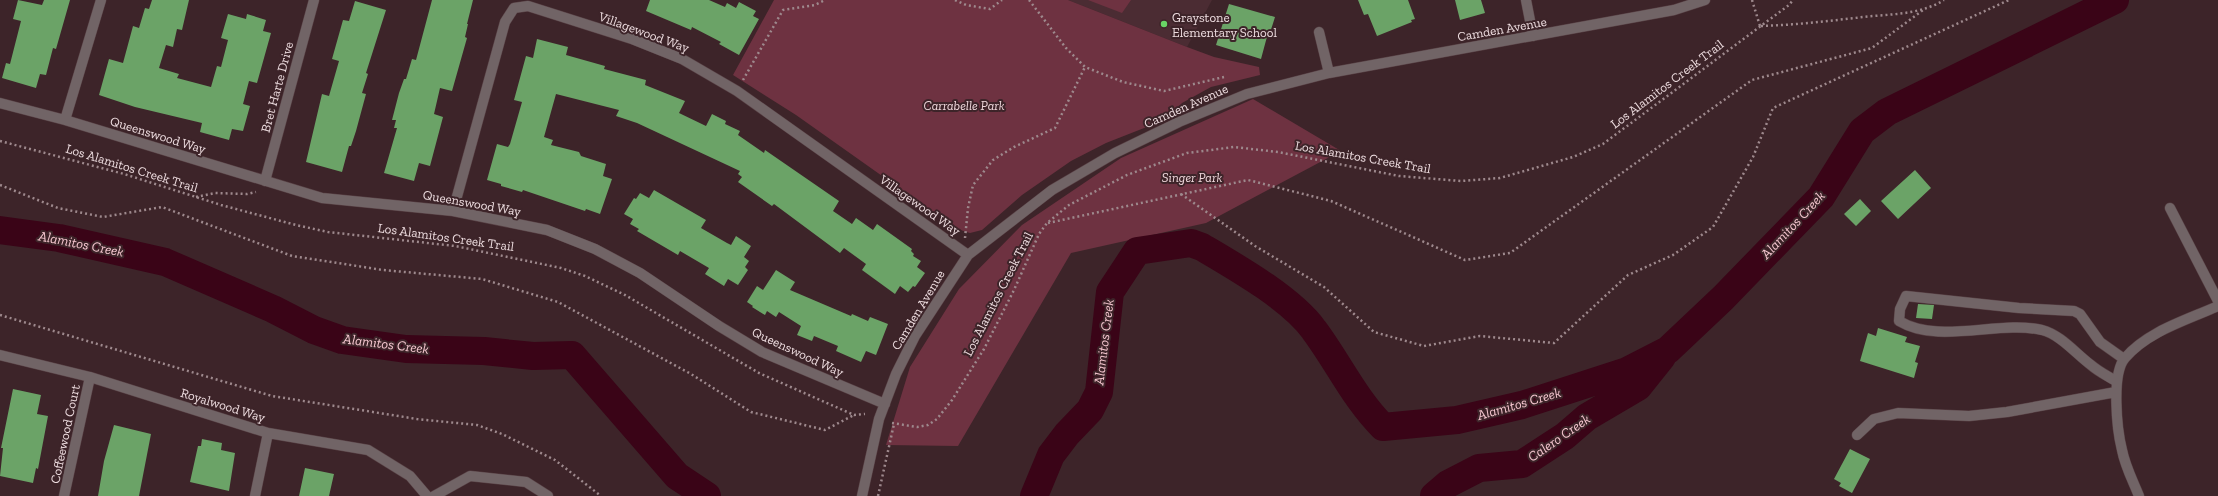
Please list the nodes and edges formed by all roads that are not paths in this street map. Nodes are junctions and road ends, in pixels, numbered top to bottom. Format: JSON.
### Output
{"nodes":[{"id":1,"x":101,"y":0,"type":"edge"},
{"id":2,"x":314,"y":0,"type":"edge"},
{"id":3,"x":1526,"y":0,"type":"edge"},
{"id":4,"x":1705,"y":0,"type":"edge"},
{"id":5,"x":1319,"y":32,"type":"dead end"},
{"id":6,"x":1533,"y":36,"type":"junction"},
{"id":7,"x":1329,"y":73,"type":"junction"},
{"id":8,"x":0,"y":103,"type":"edge"},
{"id":9,"x":65,"y":120,"type":"junction"},
{"id":10,"x":265,"y":181,"type":"junction"},
{"id":11,"x":2170,"y":208,"type":"dead end"},
{"id":12,"x":453,"y":211,"type":"junction"},
{"id":13,"x":968,"y":255,"type":"junction"},
{"id":14,"x":2218,"y":301,"type":"edge"},
{"id":15,"x":2218,"y":306,"type":"edge"},
{"id":16,"x":0,"y":354,"type":"edge"},
{"id":17,"x":2124,"y":359,"type":"junction"},
{"id":18,"x":90,"y":377,"type":"junction"},
{"id":19,"x":2117,"y":387,"type":"junction"},
{"id":20,"x":885,"y":404,"type":"junction"},
{"id":21,"x":268,"y":432,"type":"junction"},
{"id":22,"x":1857,"y":435,"type":"dead end"},
{"id":23,"x":64,"y":496,"type":"edge"},
{"id":24,"x":255,"y":496,"type":"edge"},
{"id":25,"x":428,"y":496,"type":"edge"},
{"id":26,"x":434,"y":496,"type":"edge"},
{"id":27,"x":548,"y":496,"type":"edge"},
{"id":28,"x":862,"y":496,"type":"edge"},
{"id":29,"x":2139,"y":496,"type":"edge"}],
"edges":[{"from":1,"to":9,"type":"street"},
{"from":2,"to":10,"type":"street","name":"Bret Harte Drive"},
{"from":3,"to":6,"type":"street"},
{"from":4,"to":6,"type":"street","name":"Camden Avenue"},
{"from":5,"to":7,"type":"street"},
{"from":6,"to":7,"type":"street","name":"Camden Avenue"},
{"from":7,"to":13,"type":"street","name":"Camden Avenue"},
{"from":8,"to":9,"type":"street","name":"Queenswood Way"},
{"from":9,"to":10,"type":"street","name":"Queenswood Way"},
{"from":10,"to":12,"type":"street","name":"Queenswood Way"},
{"from":11,"to":14,"type":"street"},
{"from":12,"to":13,"type":"street","name":"Villagewood Way"},
{"from":12,"to":20,"type":"street","name":"Queenswood Way"},
{"from":13,"to":20,"type":"street","name":"Camden Avenue"},
{"from":15,"to":17,"type":"street"},
{"from":16,"to":18,"type":"street","name":"Royalwood Way"},
{"from":17,"to":19,"type":"street"},
{"from":17,"to":19,"type":"street"},
{"from":18,"to":21,"type":"street","name":"Royalwood Way"},
{"from":18,"to":23,"type":"street","name":"Coffeewood Court"},
{"from":19,"to":22,"type":"street"},
{"from":19,"to":29,"type":"street"},
{"from":20,"to":28,"type":"street","name":"Camden Avenue"},
{"from":21,"to":24,"type":"street"},
{"from":21,"to":25,"type":"street","name":"Royalwood Way"},
{"from":26,"to":27,"type":"street"}]}
